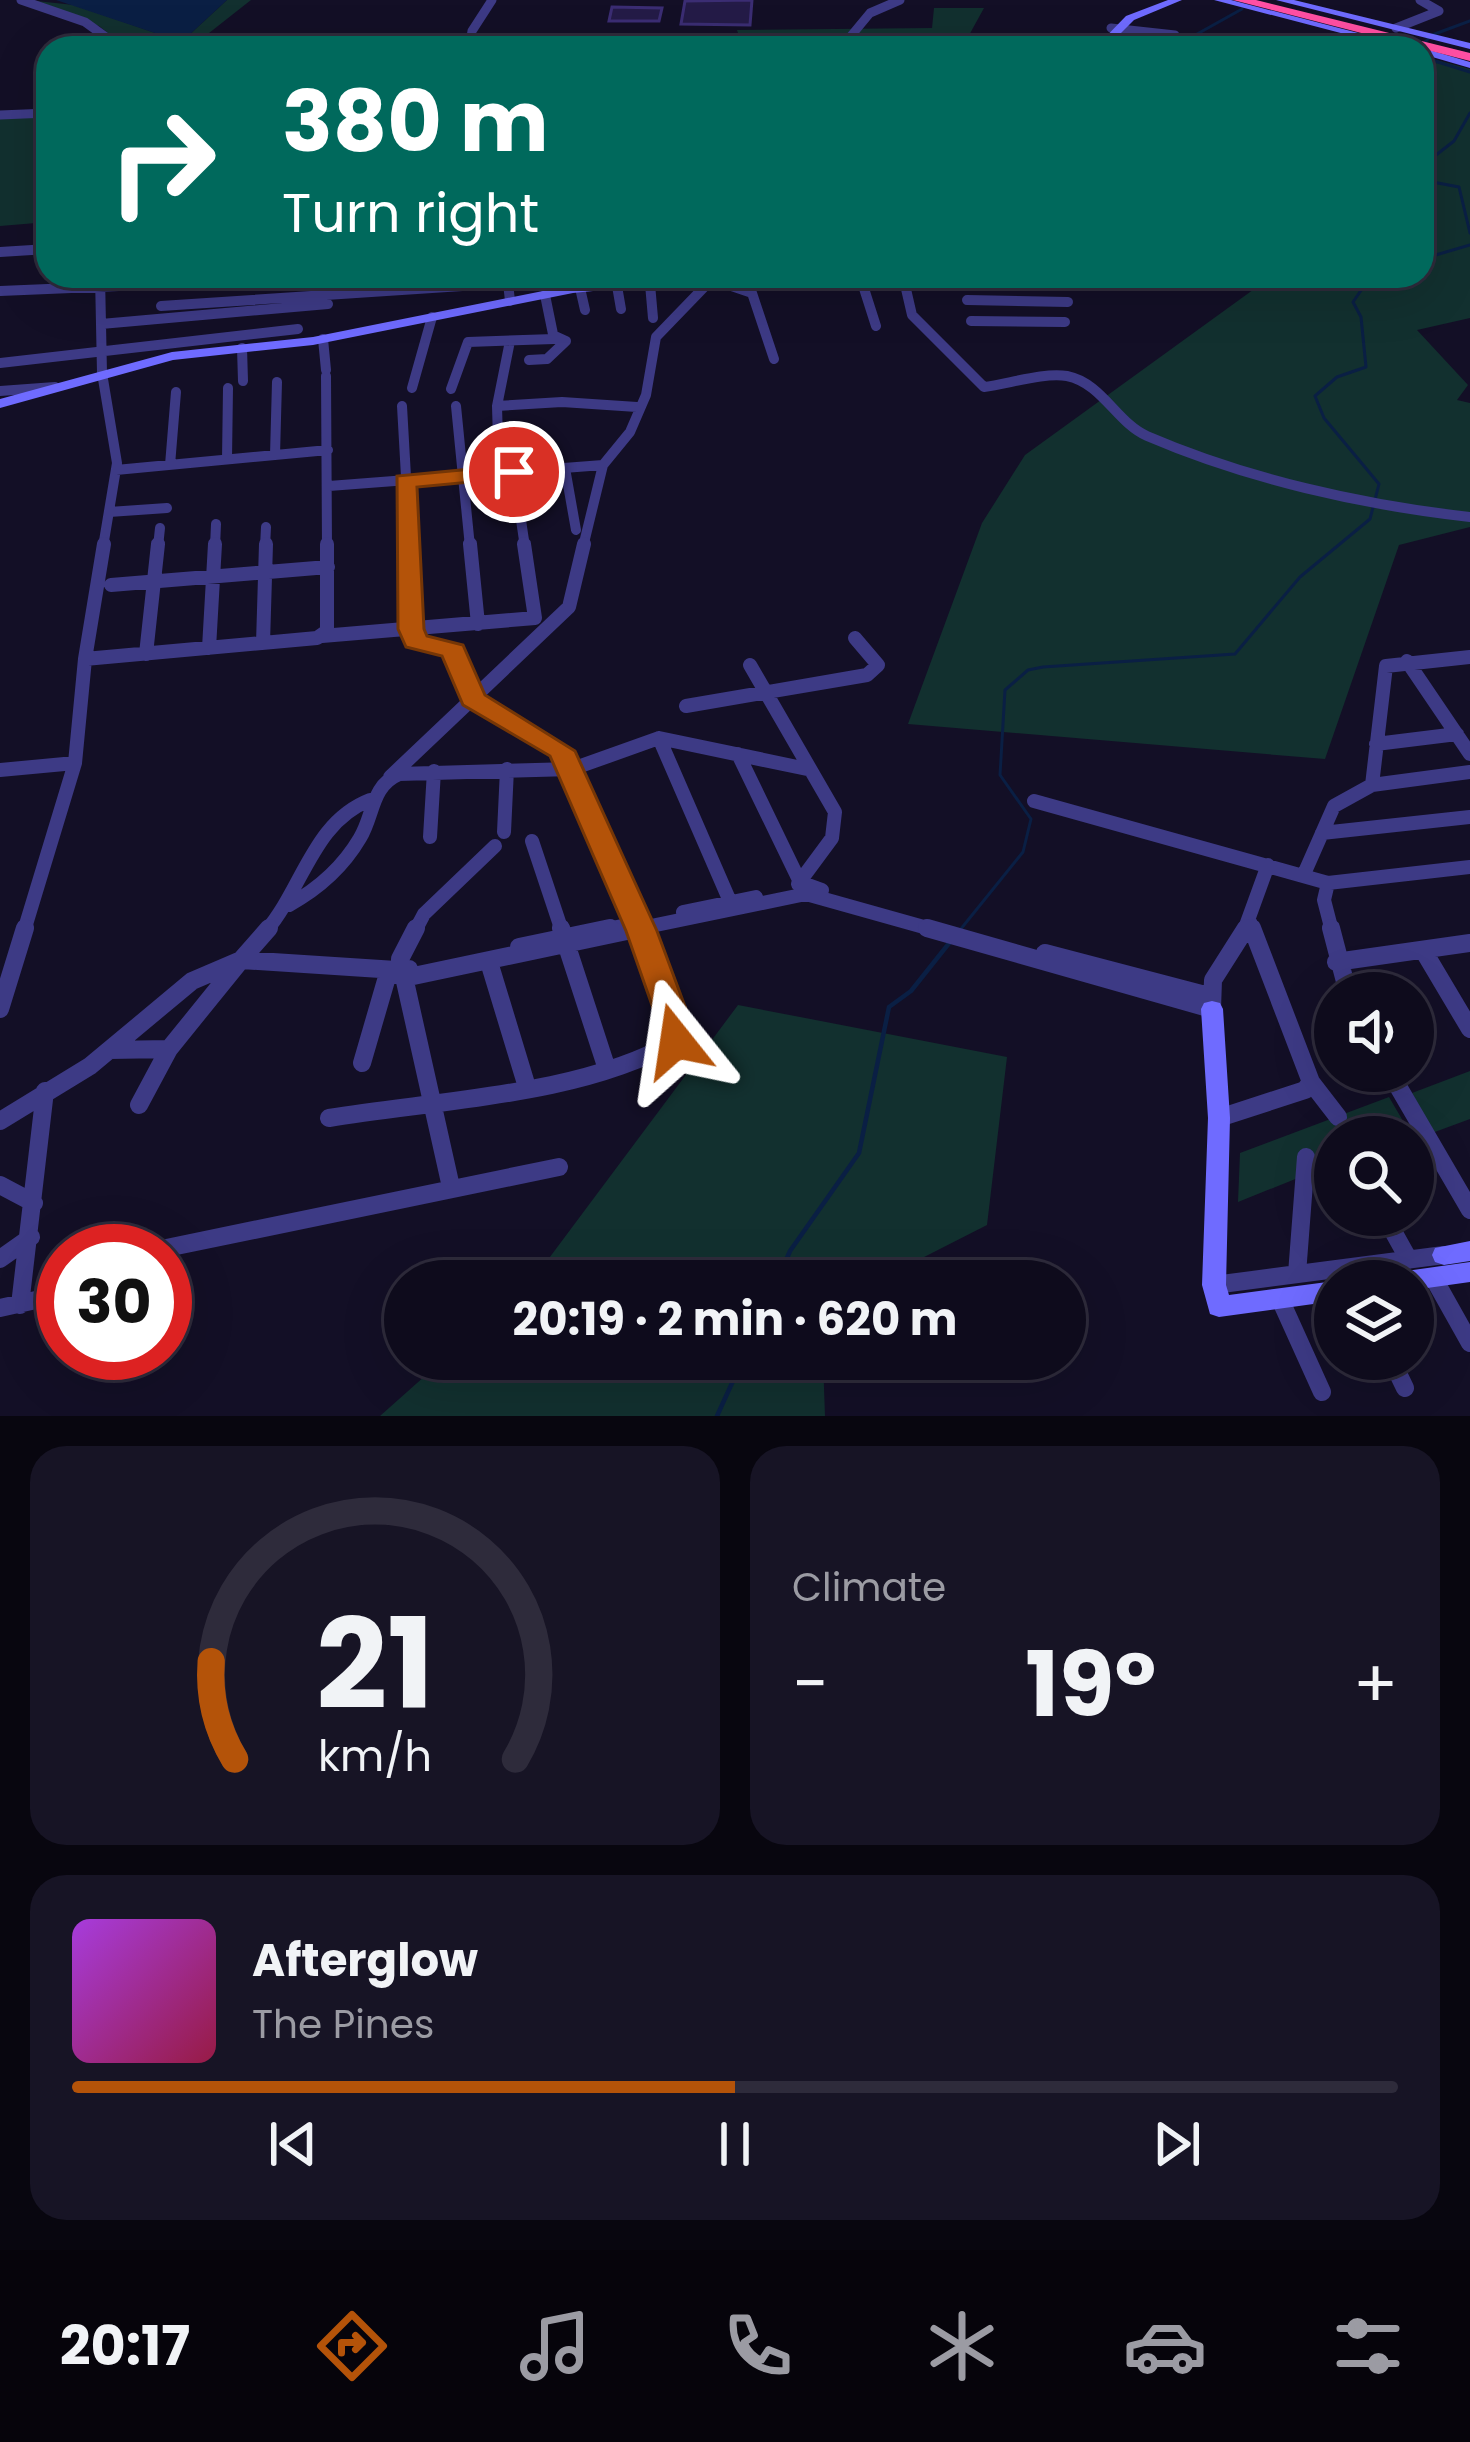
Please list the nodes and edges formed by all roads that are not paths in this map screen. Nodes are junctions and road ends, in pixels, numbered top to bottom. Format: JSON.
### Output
{"nodes":[{"id":1,"x":21,"y":0,"type":"edge"},
{"id":2,"x":492,"y":0,"type":"edge"},
{"id":3,"x":900,"y":0,"type":"edge"},
{"id":4,"x":1167,"y":0,"type":"edge"},
{"id":5,"x":1177,"y":0,"type":"edge"},
{"id":6,"x":1219,"y":0,"type":"edge"},
{"id":7,"x":1240,"y":0,"type":"edge"},
{"id":8,"x":1262,"y":0,"type":"edge"},
{"id":9,"x":1420,"y":0,"type":"edge"},
{"id":10,"x":1288,"y":1,"type":"edge"},
{"id":11,"x":1114,"y":28,"type":"junction"},
{"id":12,"x":1175,"y":35,"type":"dead end"},
{"id":13,"x":104,"y":36,"type":"edge"},
{"id":14,"x":471,"y":36,"type":"edge"},
{"id":15,"x":851,"y":36,"type":"edge"},
{"id":16,"x":1106,"y":36,"type":"edge"},
{"id":17,"x":1392,"y":36,"type":"edge"},
{"id":18,"x":1395,"y":36,"type":"edge"},
{"id":19,"x":1397,"y":36,"type":"edge"},
{"id":20,"x":1400,"y":36,"type":"edge"},
{"id":21,"x":1420,"y":36,"type":"edge"},
{"id":22,"x":1434,"y":46,"type":"edge"},
{"id":23,"x":1470,"y":55,"type":"edge"},
{"id":24,"x":36,"y":114,"type":"edge"},
{"id":25,"x":0,"y":115,"type":"edge"},
{"id":26,"x":36,"y":250,"type":"edge"},
{"id":27,"x":0,"y":252,"type":"edge"},
{"id":28,"x":36,"y":287,"type":"edge"},
{"id":29,"x":100,"y":288,"type":"edge"},
{"id":30,"x":416,"y":288,"type":"edge"},
{"id":31,"x":508,"y":288,"type":"edge"},
{"id":32,"x":580,"y":288,"type":"joint"},
{"id":33,"x":617,"y":288,"type":"edge"},
{"id":34,"x":650,"y":288,"type":"edge"},
{"id":35,"x":697,"y":288,"type":"edge"},
{"id":36,"x":738,"y":288,"type":"edge"},
{"id":37,"x":864,"y":288,"type":"edge"},
{"id":38,"x":906,"y":288,"type":"edge"},
{"id":39,"x":1017,"y":288,"type":"edge"},
{"id":40,"x":0,"y":291,"type":"edge"},
{"id":41,"x":545,"y":295,"type":"junction"},
{"id":42,"x":967,"y":300,"type":"dead end"},
{"id":43,"x":1018,"y":300,"type":"junction"},
{"id":44,"x":510,"y":301,"type":"junction"},
{"id":45,"x":1068,"y":302,"type":"dead end"},
{"id":46,"x":328,"y":304,"type":"dead end"},
{"id":47,"x":161,"y":306,"type":"dead end"},
{"id":48,"x":215,"y":308,"type":"junction"},
{"id":49,"x":621,"y":309,"type":"dead end"},
{"id":50,"x":586,"y":310,"type":"dead end"},
{"id":51,"x":432,"y":317,"type":"junction"},
{"id":52,"x":653,"y":318,"type":"dead end"},
{"id":53,"x":971,"y":321,"type":"dead end"},
{"id":54,"x":1019,"y":322,"type":"junction"},
{"id":55,"x":1065,"y":322,"type":"dead end"},
{"id":56,"x":101,"y":324,"type":"junction"},
{"id":57,"x":876,"y":326,"type":"dead end"},
{"id":58,"x":298,"y":329,"type":"dead end"},
{"id":59,"x":555,"y":336,"type":"junction"},
{"id":60,"x":323,"y":339,"type":"junction"},
{"id":61,"x":510,"y":341,"type":"junction"},
{"id":62,"x":214,"y":344,"type":"junction"},
{"id":63,"x":242,"y":348,"type":"junction"},
{"id":64,"x":104,"y":350,"type":"junction"},
{"id":65,"x":774,"y":359,"type":"dead end"},
{"id":66,"x":529,"y":360,"type":"dead end"},
{"id":67,"x":0,"y":363,"type":"edge"},
{"id":68,"x":101,"y":373,"type":"junction"},
{"id":69,"x":243,"y":381,"type":"dead end"},
{"id":70,"x":277,"y":382,"type":"dead end"},
{"id":71,"x":55,"y":387,"type":"junction"},
{"id":72,"x":228,"y":388,"type":"dead end"},
{"id":73,"x":412,"y":388,"type":"dead end"},
{"id":74,"x":451,"y":389,"type":"dead end"},
{"id":75,"x":0,"y":391,"type":"edge"},
{"id":76,"x":176,"y":392,"type":"dead end"},
{"id":77,"x":0,"y":404,"type":"edge"},
{"id":78,"x":401,"y":406,"type":"dead end"},
{"id":79,"x":456,"y":406,"type":"dead end"},
{"id":80,"x":497,"y":406,"type":"junction"},
{"id":81,"x":637,"y":407,"type":"junction"},
{"id":82,"x":328,"y":450,"type":"junction"},
{"id":83,"x":275,"y":455,"type":"junction"},
{"id":84,"x":227,"y":459,"type":"junction"},
{"id":85,"x":170,"y":465,"type":"junction"},
{"id":86,"x":603,"y":465,"type":"junction"},
{"id":87,"x":565,"y":468,"type":"junction"},
{"id":88,"x":116,"y":470,"type":"junction"},
{"id":89,"x":507,"y":473,"type":"junction"},
{"id":90,"x":463,"y":476,"type":"junction"},
{"id":91,"x":405,"y":481,"type":"junction"},
{"id":92,"x":329,"y":486,"type":"junction"},
{"id":93,"x":167,"y":508,"type":"dead end"},
{"id":94,"x":109,"y":512,"type":"junction"},
{"id":95,"x":1470,"y":517,"type":"edge"},
{"id":96,"x":216,"y":524,"type":"dead end"},
{"id":97,"x":266,"y":527,"type":"dead end"},
{"id":98,"x":160,"y":528,"type":"dead end"},
{"id":99,"x":576,"y":530,"type":"dead end"},
{"id":100,"x":328,"y":567,"type":"junction"},
{"id":101,"x":265,"y":572,"type":"junction"},
{"id":102,"x":213,"y":577,"type":"junction"},
{"id":103,"x":154,"y":582,"type":"junction"},
{"id":104,"x":111,"y":585,"type":"dead end"},
{"id":105,"x":478,"y":624,"type":"junction"},
{"id":106,"x":411,"y":629,"type":"junction"},
{"id":107,"x":322,"y":636,"type":"junction"},
{"id":108,"x":855,"y":638,"type":"dead end"},
{"id":109,"x":263,"y":643,"type":"junction"},
{"id":110,"x":208,"y":648,"type":"junction"},
{"id":111,"x":146,"y":654,"type":"junction"},
{"id":112,"x":86,"y":659,"type":"junction"},
{"id":113,"x":1407,"y":661,"type":"junction"},
{"id":114,"x":1467,"y":662,"type":"edge"},
{"id":115,"x":750,"y":665,"type":"dead end"},
{"id":116,"x":765,"y":693,"type":"junction"},
{"id":117,"x":473,"y":699,"type":"junction"},
{"id":118,"x":686,"y":706,"type":"dead end"},
{"id":119,"x":1456,"y":734,"type":"junction"},
{"id":120,"x":659,"y":738,"type":"junction"},
{"id":121,"x":1376,"y":743,"type":"junction"},
{"id":122,"x":738,"y":754,"type":"junction"},
{"id":123,"x":1470,"y":754,"type":"edge"},
{"id":124,"x":75,"y":763,"type":"junction"},
{"id":125,"x":572,"y":769,"type":"junction"},
{"id":126,"x":807,"y":769,"type":"junction"},
{"id":127,"x":0,"y":770,"type":"edge"},
{"id":128,"x":507,"y":770,"type":"junction"},
{"id":129,"x":434,"y":771,"type":"junction"},
{"id":130,"x":1470,"y":772,"type":"edge"},
{"id":131,"x":390,"y":777,"type":"junction"},
{"id":132,"x":1372,"y":785,"type":"junction"},
{"id":133,"x":370,"y":800,"type":"junction"},
{"id":134,"x":1034,"y":801,"type":"dead end"},
{"id":135,"x":1470,"y":817,"type":"edge"},
{"id":136,"x":1322,"y":833,"type":"junction"},
{"id":137,"x":430,"y":837,"type":"dead end"},
{"id":138,"x":532,"y":841,"type":"dead end"},
{"id":139,"x":1268,"y":865,"type":"junction"},
{"id":140,"x":1470,"y":867,"type":"edge"},
{"id":141,"x":1304,"y":874,"type":"junction"},
{"id":142,"x":1328,"y":884,"type":"junction"},
{"id":143,"x":802,"y":888,"type":"junction"},
{"id":144,"x":289,"y":905,"type":"junction"},
{"id":145,"x":732,"y":906,"type":"junction"},
{"id":146,"x":1250,"y":922,"type":"junction"},
{"id":147,"x":639,"y":927,"type":"junction"},
{"id":148,"x":568,"y":942,"type":"junction"},
{"id":149,"x":1470,"y":943,"type":"edge"},
{"id":150,"x":1423,"y":950,"type":"junction"},
{"id":151,"x":241,"y":961,"type":"junction"},
{"id":152,"x":489,"y":962,"type":"junction"},
{"id":153,"x":1336,"y":962,"type":"junction"},
{"id":154,"x":1340,"y":972,"type":"edge"},
{"id":155,"x":403,"y":975,"type":"junction"},
{"id":156,"x":1210,"y":1002,"type":"junction"},
{"id":157,"x":0,"y":1009,"type":"edge"},
{"id":158,"x":1470,"y":1029,"type":"edge"},
{"id":159,"x":170,"y":1048,"type":"junction"},
{"id":160,"x":109,"y":1050,"type":"junction"},
{"id":161,"x":362,"y":1063,"type":"dead end"},
{"id":162,"x":606,"y":1066,"type":"junction"},
{"id":163,"x":1311,"y":1082,"type":"junction"},
{"id":164,"x":527,"y":1087,"type":"junction"},
{"id":165,"x":45,"y":1091,"type":"junction"},
{"id":166,"x":1401,"y":1092,"type":"edge"},
{"id":167,"x":434,"y":1099,"type":"junction"},
{"id":168,"x":139,"y":1105,"type":"dead end"},
{"id":169,"x":1337,"y":1116,"type":"edge"},
{"id":170,"x":329,"y":1118,"type":"dead end"},
{"id":171,"x":1219,"y":1118,"type":"junction"},
{"id":172,"x":0,"y":1120,"type":"edge"},
{"id":173,"x":1306,"y":1157,"type":"dead end"},
{"id":174,"x":559,"y":1167,"type":"dead end"},
{"id":175,"x":0,"y":1185,"type":"edge"},
{"id":176,"x":451,"y":1187,"type":"junction"},
{"id":177,"x":34,"y":1203,"type":"junction"},
{"id":178,"x":1470,"y":1210,"type":"edge"},
{"id":179,"x":31,"y":1237,"type":"junction"},
{"id":180,"x":192,"y":1242,"type":"edge"},
{"id":181,"x":0,"y":1259,"type":"edge"},
{"id":182,"x":1449,"y":1261,"type":"edge"},
{"id":183,"x":1470,"y":1272,"type":"edge"},
{"id":184,"x":1314,"y":1273,"type":"edge"},
{"id":185,"x":1297,"y":1274,"type":"junction"},
{"id":186,"x":1314,"y":1294,"type":"edge"},
{"id":187,"x":1216,"y":1296,"type":"junction"},
{"id":188,"x":1280,"y":1299,"type":"junction"},
{"id":189,"x":10,"y":1306,"type":"edge"},
{"id":190,"x":1470,"y":1343,"type":"edge"},
{"id":191,"x":1401,"y":1380,"type":"edge"},
{"id":192,"x":1405,"y":1388,"type":"dead end"},
{"id":193,"x":1322,"y":1392,"type":"dead end"}],
"edges":[{"from":1,"to":13,"type":"street"},
{"from":2,"to":14,"type":"street"},
{"from":3,"to":15,"type":"street"},
{"from":4,"to":11,"type":"street"},
{"from":5,"to":11,"type":"street"},
{"from":6,"to":17,"type":"street"},
{"from":7,"to":18,"type":"highway"},
{"from":8,"to":19,"type":"highway"},
{"from":9,"to":21,"type":"street"},
{"from":10,"to":20,"type":"street"},
{"from":11,"to":12,"type":"street"},
{"from":11,"to":16,"type":"street"},
{"from":22,"to":23,"type":"highway"},
{"from":24,"to":25,"type":"street"},
{"from":26,"to":27,"type":"street"},
{"from":28,"to":40,"type":"street"},
{"from":29,"to":56,"type":"street"},
{"from":30,"to":48,"type":"street"},
{"from":31,"to":44,"type":"street"},
{"from":32,"to":41,"type":"street"},
{"from":32,"to":50,"type":"street"},
{"from":33,"to":49,"type":"street"},
{"from":34,"to":52,"type":"street"},
{"from":35,"to":81,"type":"street"},
{"from":36,"to":65,"type":"street"},
{"from":37,"to":57,"type":"street"},
{"from":38,"to":95,"type":"street"},
{"from":39,"to":43,"type":"street"},
{"from":41,"to":44,"type":"street"},
{"from":41,"to":59,"type":"street"},
{"from":42,"to":43,"type":"street"},
{"from":43,"to":45,"type":"street"},
{"from":43,"to":54,"type":"street"},
{"from":44,"to":51,"type":"street"},
{"from":46,"to":48,"type":"street"},
{"from":47,"to":48,"type":"street"},
{"from":48,"to":56,"type":"street"},
{"from":48,"to":62,"type":"street"},
{"from":51,"to":60,"type":"street"},
{"from":51,"to":73,"type":"street"},
{"from":53,"to":54,"type":"street"},
{"from":54,"to":55,"type":"street"},
{"from":56,"to":64,"type":"street"},
{"from":58,"to":62,"type":"street"},
{"from":59,"to":61,"type":"street"},
{"from":59,"to":66,"type":"street"},
{"from":60,"to":63,"type":"street"},
{"from":60,"to":82,"type":"street"},
{"from":61,"to":74,"type":"street"},
{"from":61,"to":80,"type":"street"},
{"from":62,"to":63,"type":"street"},
{"from":62,"to":64,"type":"street"},
{"from":62,"to":68,"type":"street"},
{"from":63,"to":69,"type":"street"},
{"from":64,"to":67,"type":"street"},
{"from":64,"to":68,"type":"street"},
{"from":68,"to":71,"type":"street"},
{"from":68,"to":88,"type":"street"},
{"from":70,"to":83,"type":"street"},
{"from":71,"to":75,"type":"street"},
{"from":71,"to":77,"type":"street"},
{"from":72,"to":84,"type":"street"},
{"from":76,"to":85,"type":"street"},
{"from":78,"to":91,"type":"street"},
{"from":79,"to":90,"type":"street"},
{"from":80,"to":81,"type":"street"},
{"from":80,"to":89,"type":"street"},
{"from":81,"to":86,"type":"street"},
{"from":82,"to":83,"type":"street"},
{"from":82,"to":92,"type":"street"},
{"from":83,"to":84,"type":"street"},
{"from":84,"to":85,"type":"street"},
{"from":85,"to":88,"type":"street"},
{"from":86,"to":87,"type":"street"},
{"from":86,"to":117,"type":"street"},
{"from":87,"to":89,"type":"street"},
{"from":87,"to":99,"type":"street"},
{"from":88,"to":94,"type":"street"},
{"from":89,"to":90,"type":"street"},
{"from":89,"to":105,"type":"street"},
{"from":90,"to":91,"type":"street"},
{"from":90,"to":105,"type":"street"},
{"from":91,"to":92,"type":"street"},
{"from":91,"to":106,"type":"street"},
{"from":92,"to":100,"type":"street"},
{"from":93,"to":94,"type":"street"},
{"from":94,"to":112,"type":"street"},
{"from":96,"to":102,"type":"street"},
{"from":97,"to":101,"type":"street"},
{"from":98,"to":103,"type":"street"},
{"from":100,"to":101,"type":"street"},
{"from":100,"to":107,"type":"street"},
{"from":101,"to":102,"type":"street"},
{"from":101,"to":109,"type":"street"},
{"from":102,"to":103,"type":"street"},
{"from":102,"to":110,"type":"street"},
{"from":103,"to":104,"type":"street"},
{"from":103,"to":111,"type":"street"},
{"from":105,"to":106,"type":"street"},
{"from":106,"to":107,"type":"street"},
{"from":106,"to":117,"type":"street"},
{"from":107,"to":109,"type":"street"},
{"from":108,"to":116,"type":"street"},
{"from":109,"to":110,"type":"street"},
{"from":110,"to":111,"type":"street"},
{"from":111,"to":112,"type":"street"},
{"from":112,"to":124,"type":"street"},
{"from":113,"to":114,"type":"street"},
{"from":113,"to":119,"type":"street"},
{"from":113,"to":121,"type":"street"},
{"from":115,"to":116,"type":"street"},
{"from":116,"to":118,"type":"street"},
{"from":116,"to":126,"type":"street"},
{"from":117,"to":125,"type":"street"},
{"from":117,"to":131,"type":"street"},
{"from":119,"to":121,"type":"street"},
{"from":119,"to":123,"type":"street"},
{"from":120,"to":122,"type":"street"},
{"from":120,"to":125,"type":"street"},
{"from":120,"to":145,"type":"street"},
{"from":121,"to":132,"type":"street"},
{"from":122,"to":126,"type":"street"},
{"from":122,"to":143,"type":"street"},
{"from":124,"to":127,"type":"street"},
{"from":124,"to":157,"type":"street"},
{"from":125,"to":128,"type":"street"},
{"from":125,"to":147,"type":"street"},
{"from":126,"to":143,"type":"street"},
{"from":128,"to":129,"type":"street"},
{"from":128,"to":155,"type":"street"},
{"from":129,"to":131,"type":"street"},
{"from":129,"to":137,"type":"street"},
{"from":130,"to":132,"type":"street"},
{"from":131,"to":133,"type":"street"},
{"from":132,"to":136,"type":"street"},
{"from":133,"to":144,"type":"street"},
{"from":133,"to":144,"type":"street"},
{"from":134,"to":139,"type":"street"},
{"from":135,"to":136,"type":"street"},
{"from":136,"to":141,"type":"street"},
{"from":138,"to":148,"type":"street"},
{"from":139,"to":141,"type":"street"},
{"from":139,"to":146,"type":"street"},
{"from":140,"to":142,"type":"street"},
{"from":141,"to":142,"type":"street"},
{"from":142,"to":153,"type":"street"},
{"from":143,"to":145,"type":"street"},
{"from":143,"to":156,"type":"street"},
{"from":144,"to":151,"type":"street"},
{"from":145,"to":147,"type":"street"},
{"from":146,"to":156,"type":"street"},
{"from":146,"to":163,"type":"street"},
{"from":147,"to":148,"type":"street"},
{"from":147,"to":162,"type":"street"},
{"from":148,"to":152,"type":"street"},
{"from":148,"to":155,"type":"street"},
{"from":148,"to":162,"type":"street"},
{"from":149,"to":150,"type":"street"},
{"from":150,"to":153,"type":"street"},
{"from":150,"to":158,"type":"street"},
{"from":151,"to":155,"type":"street"},
{"from":151,"to":159,"type":"street"},
{"from":151,"to":160,"type":"street"},
{"from":152,"to":155,"type":"street"},
{"from":152,"to":164,"type":"street"},
{"from":153,"to":154,"type":"street"},
{"from":155,"to":161,"type":"street"},
{"from":155,"to":167,"type":"street"},
{"from":156,"to":171,"type":"street"},
{"from":159,"to":160,"type":"street"},
{"from":159,"to":168,"type":"street"},
{"from":160,"to":165,"type":"street"},
{"from":162,"to":164,"type":"street"},
{"from":163,"to":169,"type":"street"},
{"from":163,"to":171,"type":"street"},
{"from":164,"to":167,"type":"street"},
{"from":165,"to":172,"type":"street"},
{"from":165,"to":177,"type":"street"},
{"from":166,"to":178,"type":"street"},
{"from":167,"to":170,"type":"street"},
{"from":167,"to":176,"type":"street"},
{"from":171,"to":187,"type":"street"},
{"from":173,"to":185,"type":"street"},
{"from":174,"to":176,"type":"street"},
{"from":175,"to":177,"type":"street"},
{"from":176,"to":180,"type":"street"},
{"from":177,"to":179,"type":"street"},
{"from":179,"to":181,"type":"street"},
{"from":179,"to":189,"type":"street"},
{"from":182,"to":183,"type":"street"},
{"from":182,"to":190,"type":"street"},
{"from":184,"to":185,"type":"street"},
{"from":185,"to":187,"type":"street"},
{"from":186,"to":188,"type":"street"},
{"from":187,"to":188,"type":"street"},
{"from":188,"to":193,"type":"street"},
{"from":191,"to":192,"type":"street"}]}
